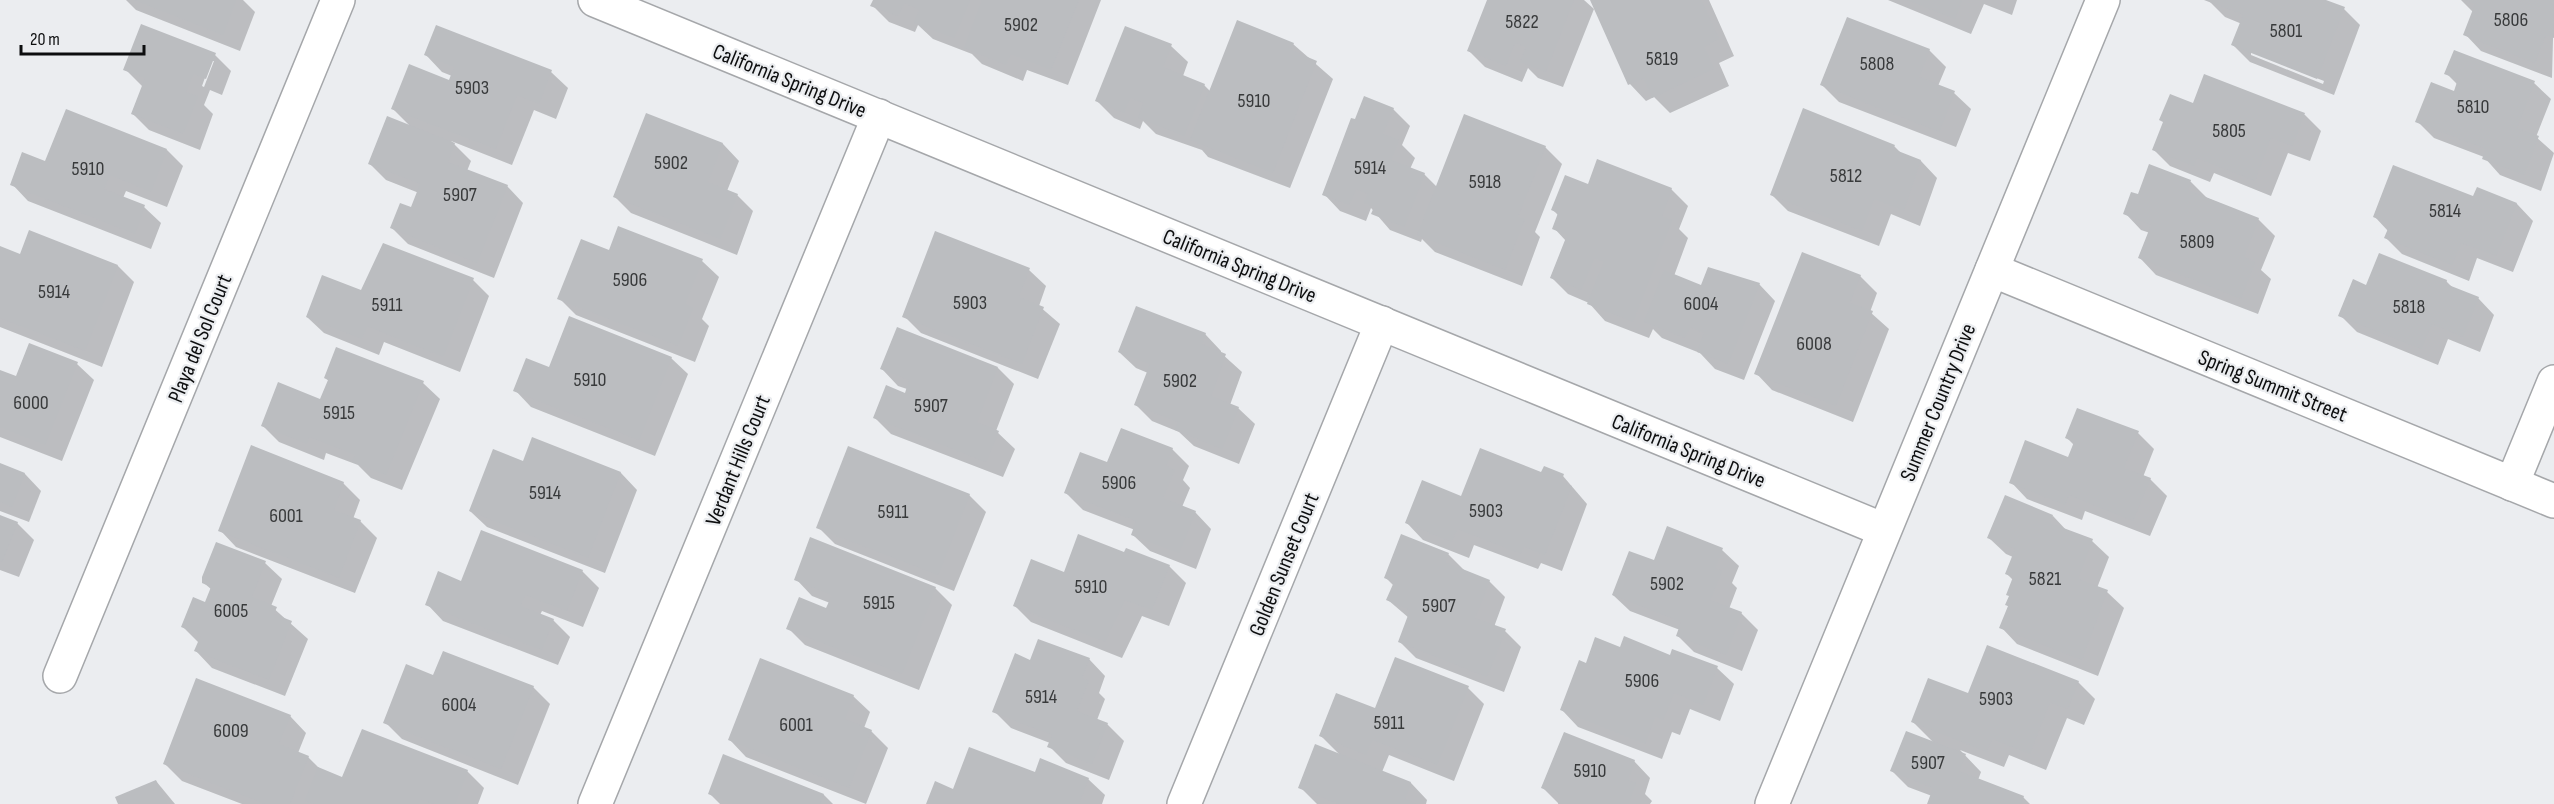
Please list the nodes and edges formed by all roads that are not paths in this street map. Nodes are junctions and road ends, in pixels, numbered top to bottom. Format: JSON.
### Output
{"nodes":[{"id":1,"x":338,"y":0,"type":"edge"},
{"id":2,"x":595,"y":0,"type":"edge"},
{"id":3,"x":2103,"y":0,"type":"edge"},
{"id":4,"x":879,"y":117,"type":"junction"},
{"id":5,"x":1992,"y":270,"type":"junction"},
{"id":6,"x":1382,"y":323,"type":"junction"},
{"id":7,"x":2554,"y":382,"type":"edge"},
{"id":8,"x":2512,"y":484,"type":"junction"},
{"id":9,"x":2554,"y":501,"type":"edge"},
{"id":10,"x":1884,"y":530,"type":"junction"},
{"id":11,"x":60,"y":676,"type":"dead end"},
{"id":12,"x":596,"y":804,"type":"edge"},
{"id":13,"x":1184,"y":804,"type":"edge"},
{"id":14,"x":1772,"y":804,"type":"edge"}],
"edges":[{"from":1,"to":11,"type":"street","name":"Playa del Sol Court"},
{"from":2,"to":4,"type":"street","name":"California Spring Drive"},
{"from":3,"to":5,"type":"street","name":"Summer Country Drive"},
{"from":4,"to":6,"type":"street","name":"California Spring Drive"},
{"from":4,"to":12,"type":"street","name":"Verdant Hills Court"},
{"from":5,"to":8,"type":"street","name":"Spring Summit Street"},
{"from":5,"to":10,"type":"street","name":"Summer Country Drive"},
{"from":6,"to":10,"type":"street","name":"California Spring Drive"},
{"from":6,"to":13,"type":"street","name":"Golden Sunset Court"},
{"from":7,"to":8,"type":"street"},
{"from":8,"to":9,"type":"street","name":"Spring Summit Street"},
{"from":10,"to":14,"type":"street","name":"Summer Country Drive"}]}
